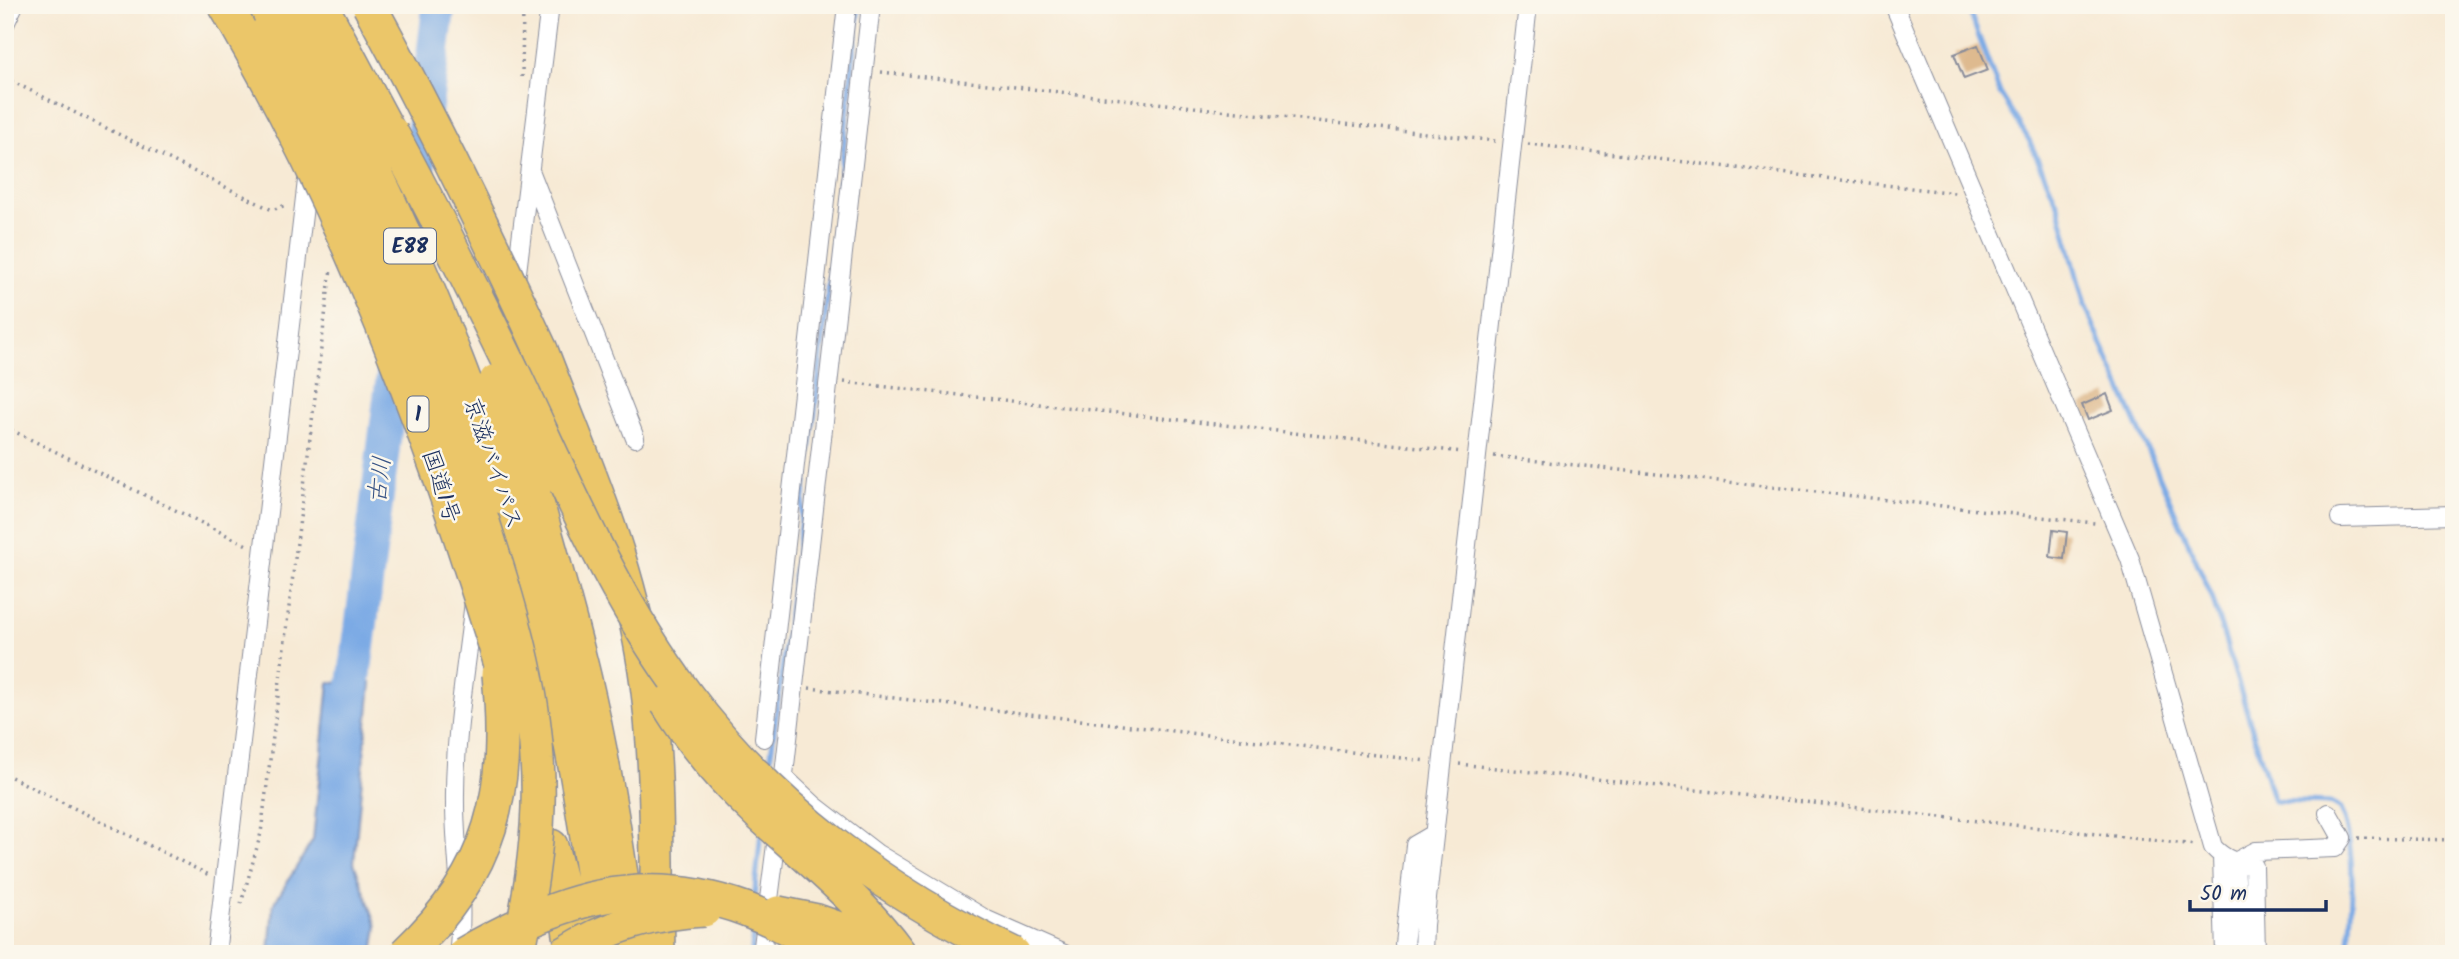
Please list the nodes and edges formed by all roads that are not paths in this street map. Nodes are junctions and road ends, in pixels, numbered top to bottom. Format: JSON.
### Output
{"nodes":[{"id":1,"x":14,"y":5,"type":"edge"},
{"id":2,"x":225,"y":5,"type":"edge"},
{"id":3,"x":256,"y":5,"type":"edge"},
{"id":4,"x":286,"y":5,"type":"edge"},
{"id":5,"x":321,"y":5,"type":"edge"},
{"id":6,"x":329,"y":5,"type":"edge"},
{"id":7,"x":369,"y":5,"type":"edge"},
{"id":8,"x":550,"y":5,"type":"edge"},
{"id":9,"x":846,"y":5,"type":"edge"},
{"id":10,"x":871,"y":5,"type":"edge"},
{"id":11,"x":1528,"y":5,"type":"edge"},
{"id":12,"x":1894,"y":5,"type":"edge"},
{"id":13,"x":5,"y":24,"type":"edge"},
{"id":14,"x":839,"y":69,"type":"junction"},
{"id":15,"x":863,"y":71,"type":"junction"},
{"id":16,"x":390,"y":132,"type":"junction"},
{"id":17,"x":530,"y":170,"type":"junction"},
{"id":18,"x":804,"y":377,"type":"junction"},
{"id":19,"x":828,"y":381,"type":"junction"},
{"id":20,"x":450,"y":425,"type":"junction"},
{"id":21,"x":635,"y":438,"type":"dead end"},
{"id":22,"x":2454,"y":515,"type":"edge"},
{"id":23,"x":2340,"y":518,"type":"dead end"},
{"id":24,"x":583,"y":526,"type":"junction"},
{"id":25,"x":769,"y":687,"type":"junction"},
{"id":26,"x":793,"y":688,"type":"junction"},
{"id":27,"x":764,"y":738,"type":"dead end"},
{"id":28,"x":784,"y":777,"type":"junction"},
{"id":29,"x":2328,"y":813,"type":"dead end"},
{"id":30,"x":1434,"y":834,"type":"junction"},
{"id":31,"x":2223,"y":855,"type":"junction"},
{"id":32,"x":1404,"y":944,"type":"dead end"},
{"id":33,"x":216,"y":954,"type":"edge"},
{"id":34,"x":405,"y":954,"type":"edge"},
{"id":35,"x":458,"y":954,"type":"edge"},
{"id":36,"x":464,"y":954,"type":"edge"},
{"id":37,"x":518,"y":954,"type":"edge"},
{"id":38,"x":564,"y":954,"type":"edge"},
{"id":39,"x":573,"y":954,"type":"edge"},
{"id":40,"x":604,"y":954,"type":"edge"},
{"id":41,"x":632,"y":954,"type":"edge"},
{"id":42,"x":658,"y":954,"type":"edge"},
{"id":43,"x":762,"y":954,"type":"edge"},
{"id":44,"x":825,"y":954,"type":"edge"},
{"id":45,"x":900,"y":954,"type":"edge"},
{"id":46,"x":909,"y":954,"type":"edge"},
{"id":47,"x":1014,"y":954,"type":"edge"},
{"id":48,"x":1064,"y":954,"type":"edge"},
{"id":49,"x":1423,"y":954,"type":"edge"},
{"id":50,"x":2225,"y":954,"type":"edge"},
{"id":51,"x":2240,"y":954,"type":"edge"},
{"id":52,"x":2256,"y":954,"type":"edge"}],
"edges":[{"from":1,"to":13,"type":"street"},
{"from":2,"to":39,"type":"highway","name":"国道1号","number":"1","bridge":true},
{"from":3,"to":20,"type":"highway","bridge":true},
{"from":4,"to":40,"type":"highway","name":"京滋バイパス","number":"E88","bridge":true},
{"from":5,"to":16,"type":"highway","name":"京滋バイパス","number":"E88","bridge":true},
{"from":6,"to":33,"type":"street"},
{"from":7,"to":42,"type":"highway","bridge":true},
{"from":8,"to":17,"type":"street"},
{"from":9,"to":14,"type":"street"},
{"from":10,"to":15,"type":"street"},
{"from":11,"to":30,"type":"street"},
{"from":12,"to":31,"type":"street"},
{"from":14,"to":15,"type":"street"},
{"from":14,"to":18,"type":"street"},
{"from":15,"to":19,"type":"street"},
{"from":16,"to":24,"type":"highway","bridge":true},
{"from":16,"to":41,"type":"highway","name":"京滋バイパス","number":"E88","bridge":true},
{"from":17,"to":21,"type":"street"},
{"from":17,"to":35,"type":"street"},
{"from":18,"to":19,"type":"street"},
{"from":18,"to":25,"type":"street"},
{"from":19,"to":26,"type":"street"},
{"from":20,"to":34,"type":"highway","bridge":true},
{"from":20,"to":37,"type":"highway","bridge":true},
{"from":22,"to":23,"type":"street"},
{"from":24,"to":45,"type":"highway","bridge":true},
{"from":24,"to":47,"type":"highway","bridge":true},
{"from":25,"to":26,"type":"street"},
{"from":25,"to":27,"type":"street"},
{"from":26,"to":28,"type":"street"},
{"from":28,"to":43,"type":"street"},
{"from":28,"to":48,"type":"street"},
{"from":29,"to":31,"type":"street"},
{"from":30,"to":32,"type":"street"},
{"from":30,"to":49,"type":"street"},
{"from":31,"to":50,"type":"street"},
{"from":31,"to":51,"type":"street"},
{"from":31,"to":52,"type":"street"},
{"from":36,"to":44,"type":"highway","bridge":true},
{"from":38,"to":46,"type":"highway","bridge":true}]}
